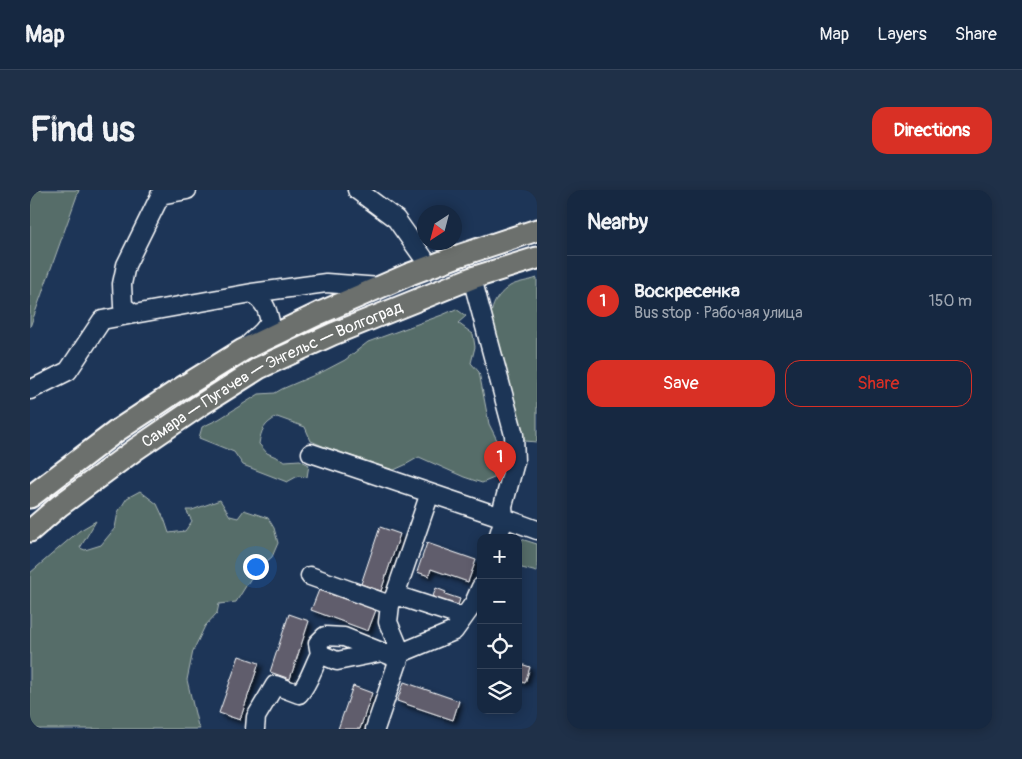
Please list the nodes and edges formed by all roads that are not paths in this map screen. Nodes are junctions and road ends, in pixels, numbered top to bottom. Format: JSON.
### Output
{"nodes":[{"id":1,"x":187,"y":190,"type":"edge"},
{"id":2,"x":357,"y":190,"type":"edge"},
{"id":3,"x":161,"y":193,"type":"edge"},
{"id":4,"x":537,"y":230,"type":"edge"},
{"id":5,"x":537,"y":258,"type":"edge"},
{"id":6,"x":427,"y":268,"type":"junction"},
{"id":7,"x":472,"y":278,"type":"junction"},
{"id":8,"x":381,"y":287,"type":"junction"},
{"id":9,"x":252,"y":293,"type":"junction"},
{"id":10,"x":134,"y":314,"type":"junction"},
{"id":11,"x":243,"y":350,"type":"junction"},
{"id":12,"x":30,"y":390,"type":"edge"},
{"id":13,"x":311,"y":453,"type":"dead end"},
{"id":14,"x":430,"y":493,"type":"junction"},
{"id":15,"x":30,"y":497,"type":"edge"},
{"id":16,"x":504,"y":518,"type":"junction"},
{"id":17,"x":30,"y":530,"type":"edge"},
{"id":18,"x":537,"y":530,"type":"edge"},
{"id":19,"x":499,"y":534,"type":"edge"},
{"id":20,"x":310,"y":576,"type":"dead end"},
{"id":21,"x":477,"y":596,"type":"edge"},
{"id":22,"x":393,"y":600,"type":"junction"},
{"id":23,"x":463,"y":617,"type":"junction"},
{"id":24,"x":400,"y":656,"type":"junction"},
{"id":25,"x":255,"y":729,"type":"edge"},
{"id":26,"x":375,"y":729,"type":"edge"}],
"edges":[{"from":1,"to":3,"type":"street"},
{"from":2,"to":6,"type":"street"},
{"from":3,"to":10,"type":"street"},
{"from":4,"to":6,"type":"main road","name":"Самара — Пугачев — Энгельс — Волгоград"},
{"from":5,"to":7,"type":"main road","name":"Самара — Пугачев — Энгельс — Волгоград"},
{"from":6,"to":8,"type":"main road","name":"Самара — Пугачев — Энгельс — Волгоград"},
{"from":7,"to":16,"type":"street"},
{"from":7,"to":17,"type":"main road","name":"Самара — Пугачев — Энгельс — Волгоград"},
{"from":8,"to":9,"type":"street"},
{"from":8,"to":11,"type":"main road","name":"Самара — Пугачев — Энгельс — Волгоград"},
{"from":9,"to":10,"type":"street"},
{"from":9,"to":11,"type":"street"},
{"from":10,"to":12,"type":"street"},
{"from":11,"to":15,"type":"main road","name":"Самара — Пугачев — Энгельс — Волгоград"},
{"from":13,"to":14,"type":"street"},
{"from":14,"to":16,"type":"street"},
{"from":14,"to":22,"type":"street"},
{"from":16,"to":18,"type":"street"},
{"from":16,"to":19,"type":"street"},
{"from":20,"to":22,"type":"street"},
{"from":21,"to":23,"type":"street"},
{"from":22,"to":23,"type":"street"},
{"from":22,"to":24,"type":"street"},
{"from":23,"to":24,"type":"street"},
{"from":24,"to":25,"type":"street"},
{"from":24,"to":26,"type":"street"}]}
